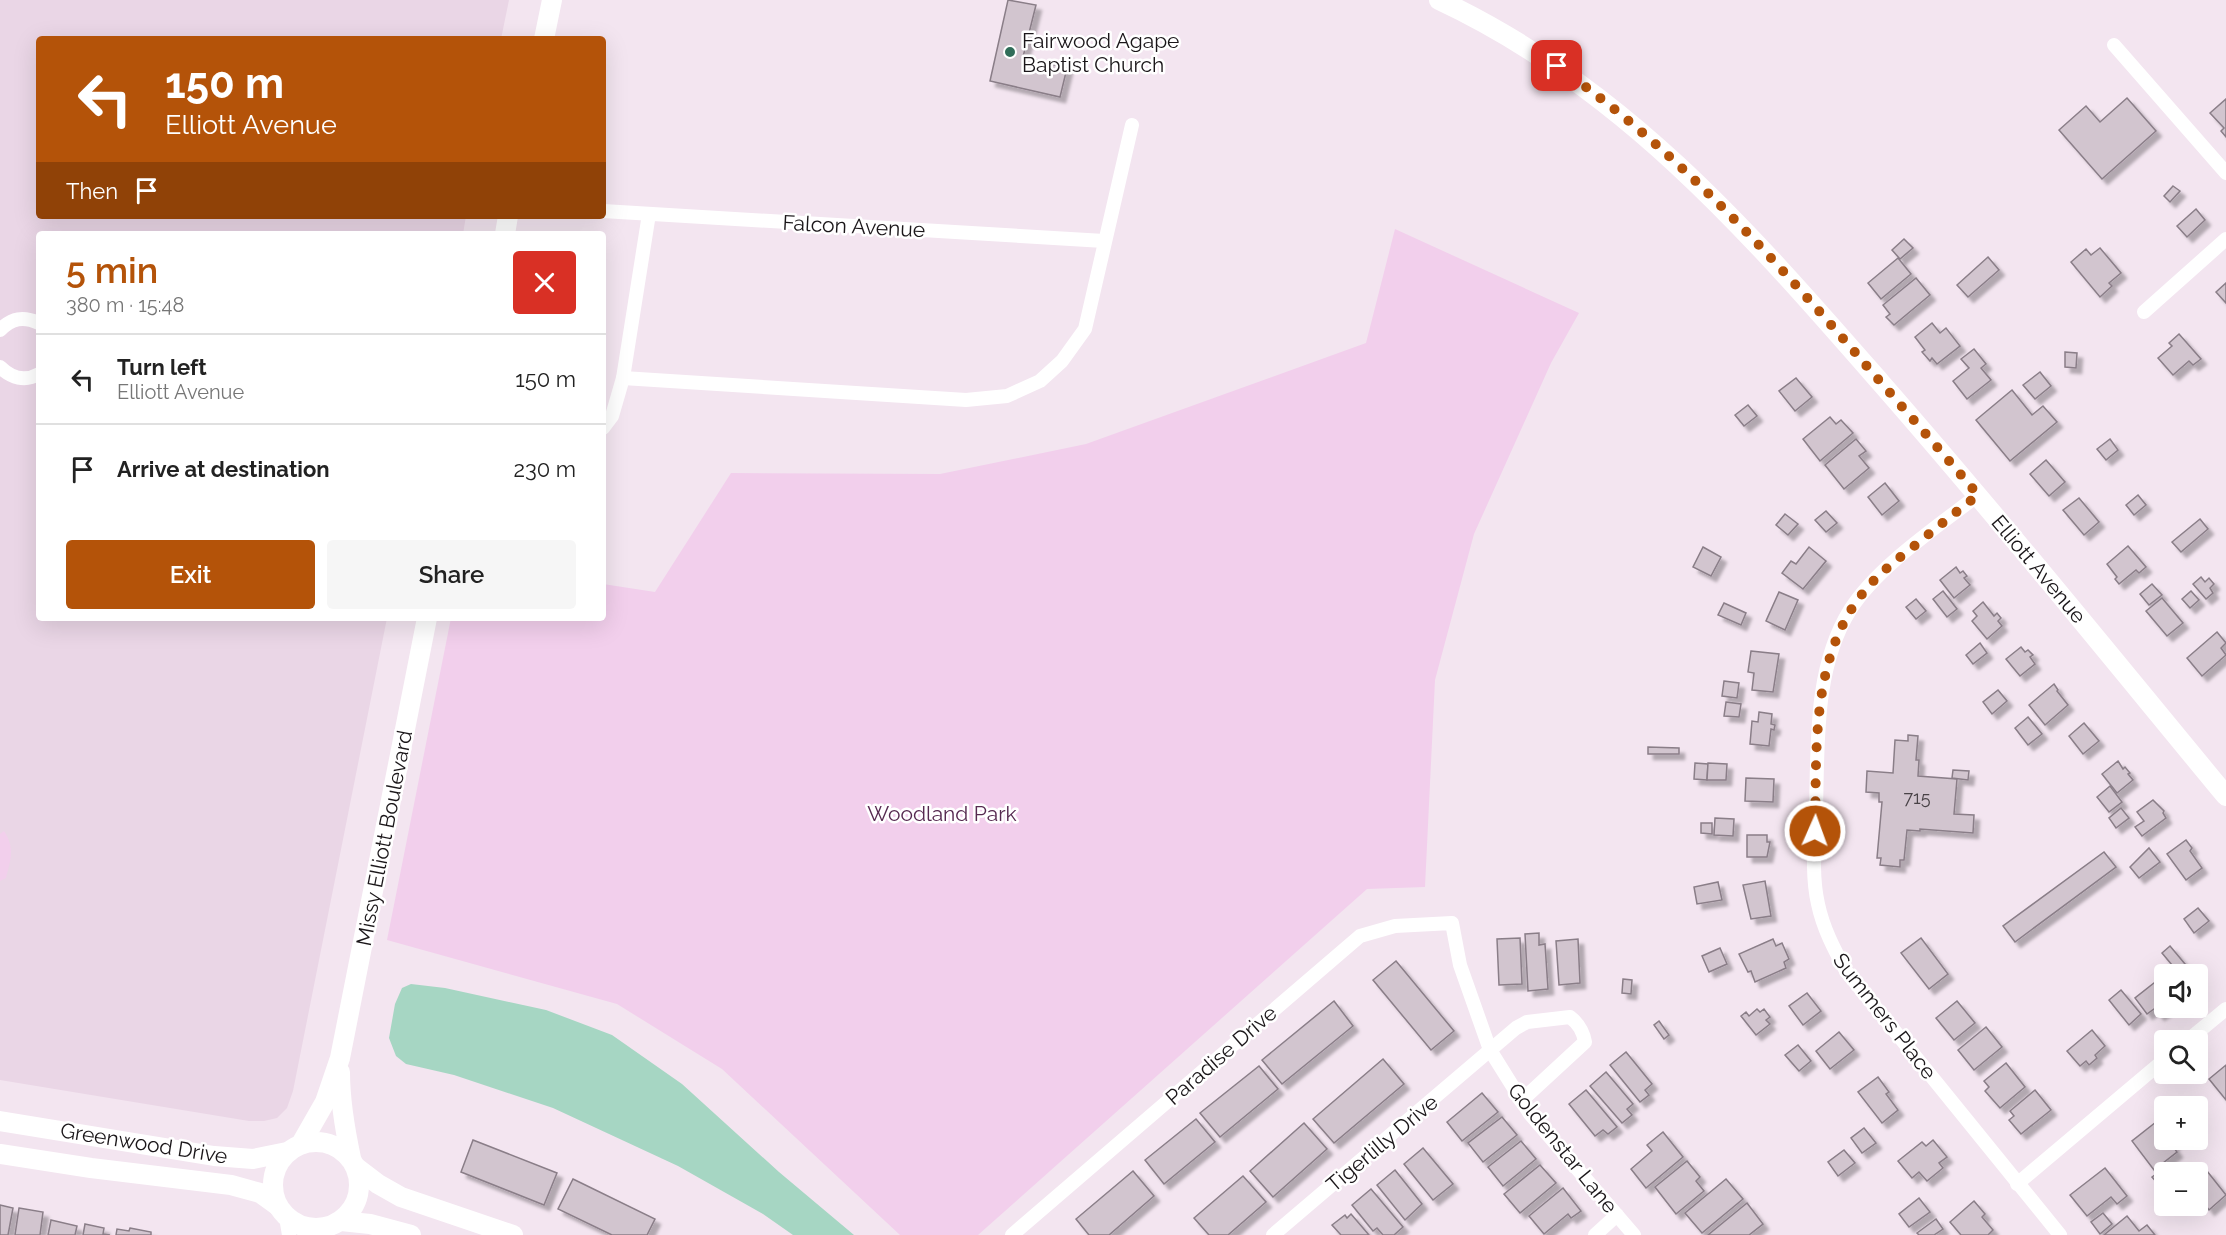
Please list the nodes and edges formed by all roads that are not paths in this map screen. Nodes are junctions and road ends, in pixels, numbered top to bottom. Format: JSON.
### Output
{"nodes":[{"id":1,"x":552,"y":0,"type":"edge"},
{"id":2,"x":1439,"y":0,"type":"edge"},
{"id":3,"x":545,"y":36,"type":"edge"},
{"id":4,"x":2114,"y":45,"type":"dead end"},
{"id":5,"x":1132,"y":125,"type":"dead end"},
{"id":6,"x":2226,"y":173,"type":"edge"},
{"id":7,"x":606,"y":211,"type":"edge"},
{"id":8,"x":649,"y":214,"type":"junction"},
{"id":9,"x":2226,"y":239,"type":"edge"},
{"id":10,"x":1104,"y":241,"type":"junction"},
{"id":11,"x":2144,"y":312,"type":"dead end"},
{"id":12,"x":36,"y":322,"type":"edge"},
{"id":13,"x":0,"y":330,"type":"edge"},
{"id":14,"x":0,"y":367,"type":"edge"},
{"id":15,"x":36,"y":375,"type":"edge"},
{"id":16,"x":623,"y":378,"type":"junction"},
{"id":17,"x":606,"y":424,"type":"edge"},
{"id":18,"x":1978,"y":495,"type":"junction"},
{"id":19,"x":426,"y":621,"type":"edge"},
{"id":20,"x":2226,"y":796,"type":"edge"},
{"id":21,"x":1452,"y":923,"type":"joint"},
{"id":22,"x":2226,"y":1009,"type":"edge"},
{"id":23,"x":2200,"y":1030,"type":"edge"},
{"id":24,"x":1490,"y":1050,"type":"junction"},
{"id":25,"x":340,"y":1058,"type":"junction"},
{"id":26,"x":2154,"y":1068,"type":"edge"},
{"id":27,"x":1521,"y":1101,"type":"junction"},
{"id":28,"x":0,"y":1121,"type":"edge"},
{"id":29,"x":294,"y":1148,"type":"junction"},
{"id":30,"x":0,"y":1154,"type":"edge"},
{"id":31,"x":354,"y":1163,"type":"junction"},
{"id":32,"x":2017,"y":1184,"type":"junction"},
{"id":33,"x":1617,"y":1215,"type":"junction"},
{"id":34,"x":285,"y":1219,"type":"edge"},
{"id":35,"x":333,"y":1227,"type":"edge"},
{"id":36,"x":411,"y":1235,"type":"edge"},
{"id":37,"x":513,"y":1235,"type":"edge"},
{"id":38,"x":1012,"y":1235,"type":"edge"},
{"id":39,"x":1273,"y":1235,"type":"edge"},
{"id":40,"x":1595,"y":1235,"type":"edge"},
{"id":41,"x":1634,"y":1235,"type":"edge"},
{"id":42,"x":2060,"y":1235,"type":"edge"}],
"edges":[{"from":1,"to":3,"type":"street"},
{"from":2,"to":18,"type":"street","name":"Elliott Avenue"},
{"from":4,"to":6,"type":"street"},
{"from":5,"to":10,"type":"street"},
{"from":7,"to":8,"type":"street","name":"Falcon Avenue"},
{"from":8,"to":10,"type":"street","name":"Falcon Avenue"},
{"from":8,"to":16,"type":"street"},
{"from":9,"to":11,"type":"street"},
{"from":10,"to":16,"type":"street"},
{"from":12,"to":13,"type":"street"},
{"from":14,"to":15,"type":"street"},
{"from":16,"to":17,"type":"street"},
{"from":18,"to":20,"type":"street","name":"Elliott Avenue"},
{"from":18,"to":32,"type":"street","name":"Summers Place"},
{"from":19,"to":25,"type":"street","name":"Missy Elliott Boulevard"},
{"from":21,"to":24,"type":"street","name":"Goldenstar Lane"},
{"from":21,"to":38,"type":"street","name":"Paradise Drive"},
{"from":22,"to":23,"type":"street"},
{"from":24,"to":27,"type":"street","name":"Goldenstar Lane"},
{"from":24,"to":27,"type":"street","name":"Tigerlilly Drive"},
{"from":24,"to":39,"type":"street","name":"Tigerlilly Drive"},
{"from":25,"to":29,"type":"street","name":"Missy Elliott Boulevard"},
{"from":25,"to":31,"type":"street","name":"Missy Elliott Boulevard"},
{"from":26,"to":32,"type":"street"},
{"from":27,"to":33,"type":"street","name":"Goldenstar Lane"},
{"from":28,"to":29,"type":"street","name":"Greenwood Drive"},
{"from":29,"to":31,"type":"street"},
{"from":29,"to":34,"type":"street"},
{"from":30,"to":34,"type":"street","name":"Greenwood Drive"},
{"from":31,"to":35,"type":"street"},
{"from":31,"to":37,"type":"street"},
{"from":32,"to":42,"type":"street","name":"Summers Place"},
{"from":33,"to":40,"type":"street"},
{"from":33,"to":41,"type":"street","name":"Goldenstar Lane"},
{"from":34,"to":35,"type":"street"},
{"from":35,"to":36,"type":"street"}]}
